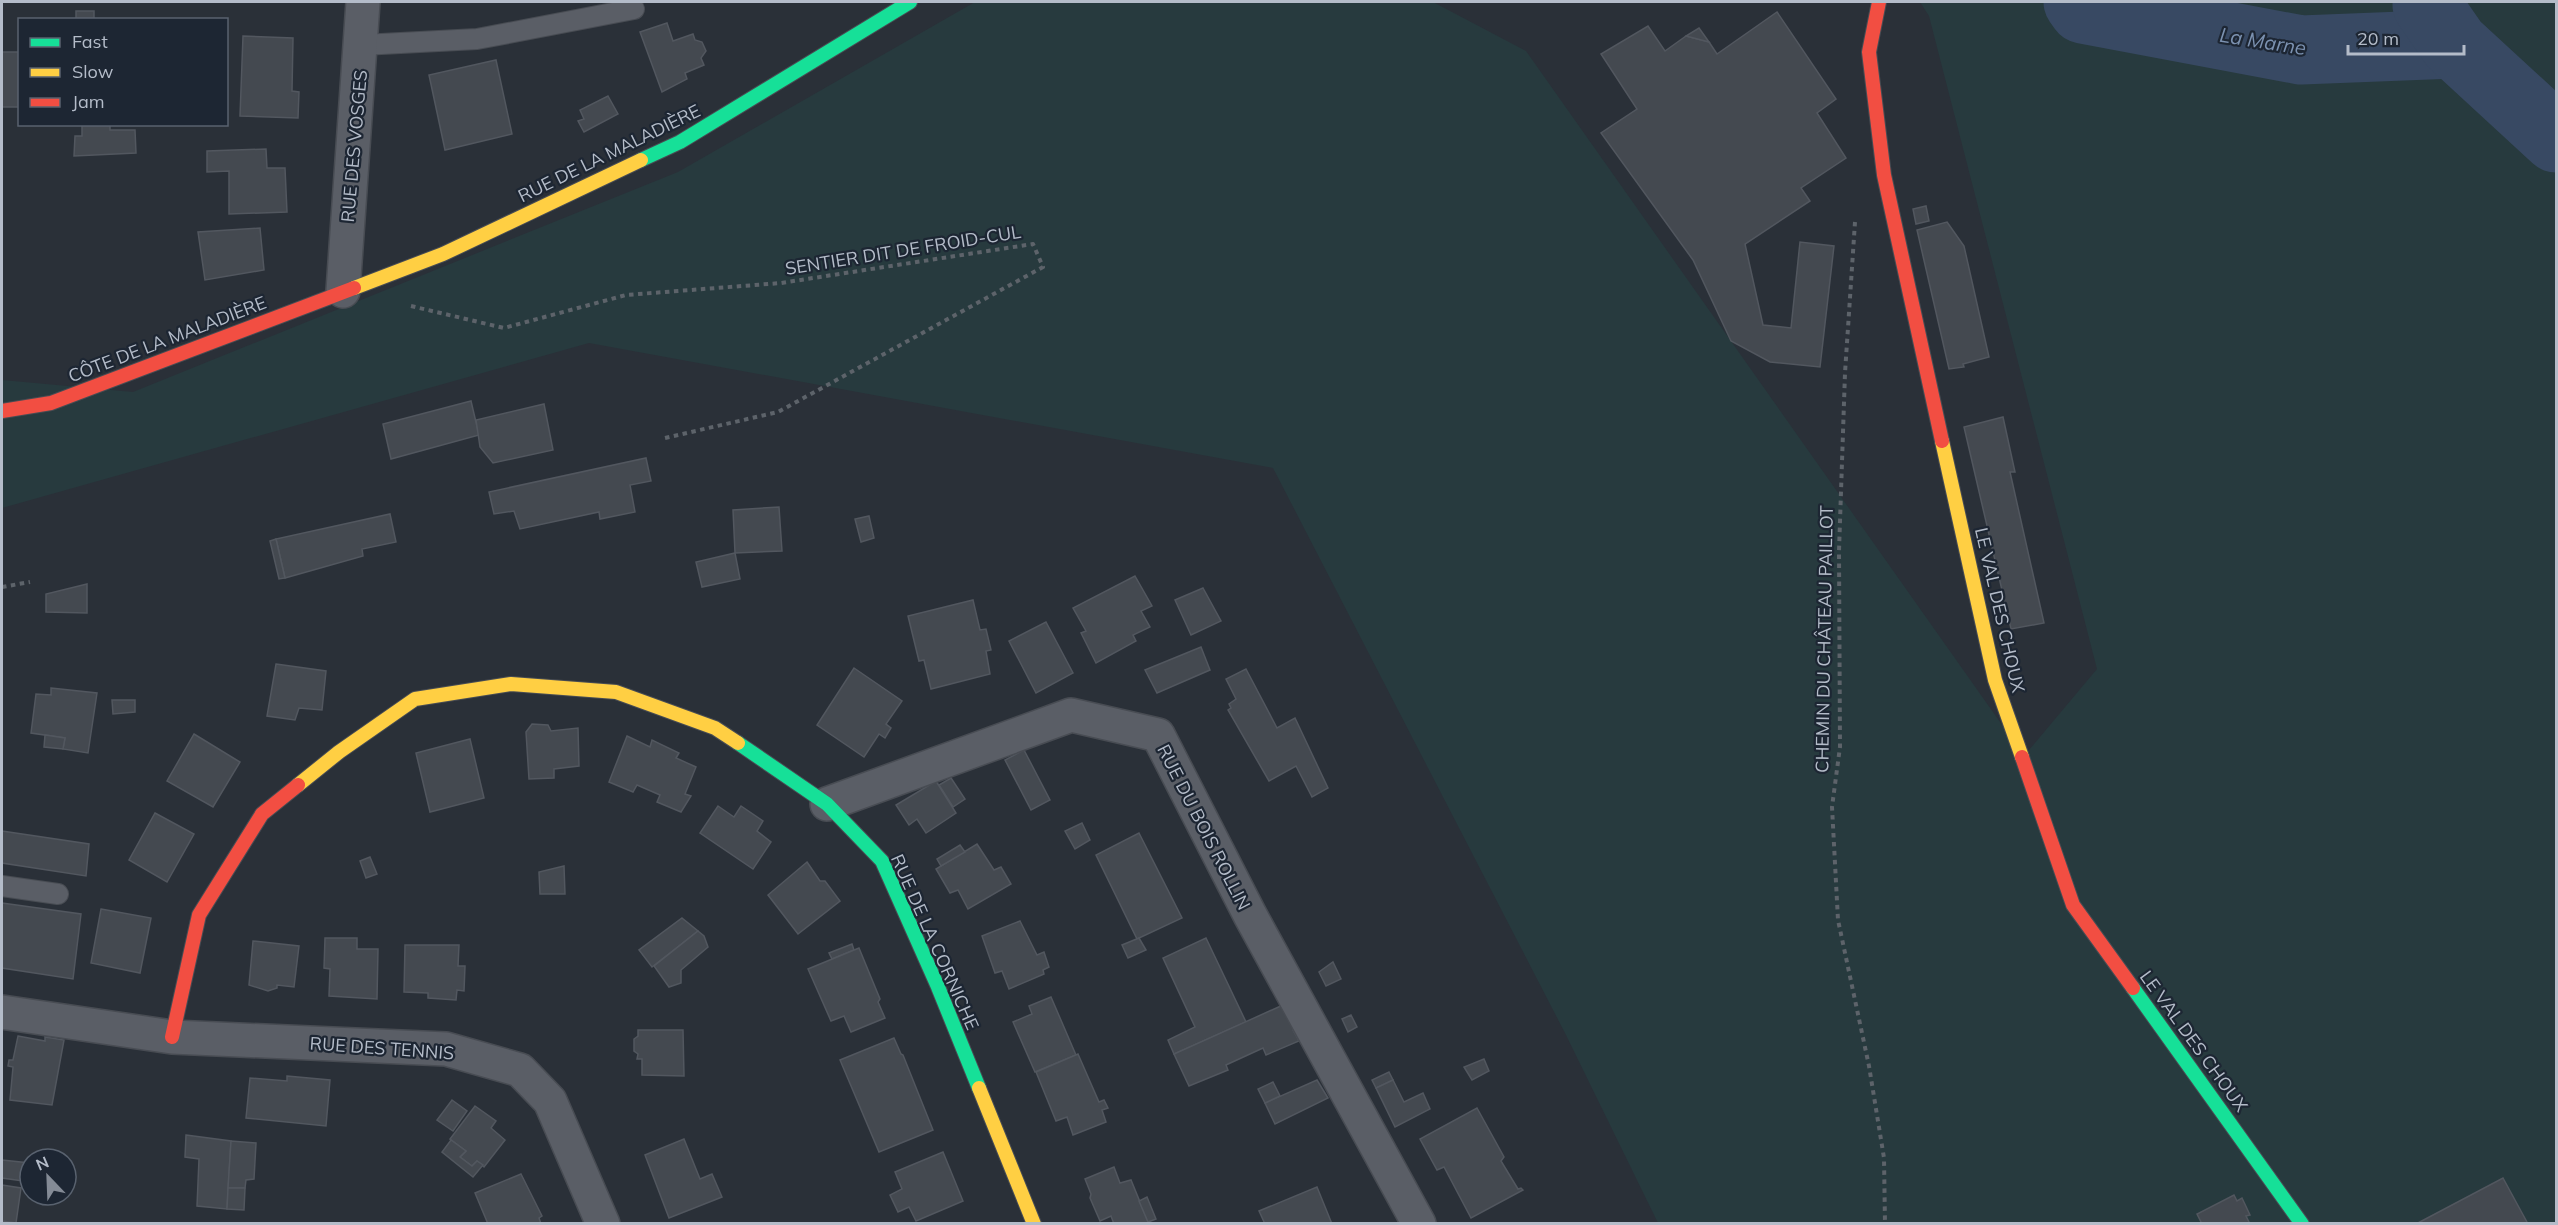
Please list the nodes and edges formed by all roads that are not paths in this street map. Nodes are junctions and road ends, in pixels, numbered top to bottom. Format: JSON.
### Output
{"nodes":[{"id":1,"x":363,"y":2,"type":"edge"},
{"id":2,"x":910,"y":2,"type":"edge"},
{"id":3,"x":1879,"y":2,"type":"edge"},
{"id":4,"x":634,"y":9,"type":"dead end"},
{"id":5,"x":362,"y":45,"type":"junction"},
{"id":6,"x":343,"y":291,"type":"junction"},
{"id":7,"x":2,"y":411,"type":"edge"},
{"id":8,"x":827,"y":804,"type":"junction"},
{"id":9,"x":2,"y":886,"type":"edge"},
{"id":10,"x":58,"y":894,"type":"dead end"},
{"id":11,"x":2,"y":1012,"type":"edge"},
{"id":12,"x":172,"y":1037,"type":"junction"},
{"id":13,"x":603,"y":1224,"type":"edge"},
{"id":14,"x":1034,"y":1224,"type":"edge"},
{"id":15,"x":1419,"y":1224,"type":"edge"},
{"id":16,"x":2302,"y":1224,"type":"edge"}],
"edges":[{"from":1,"to":5,"type":"street","name":"RUE DES VOSGES"},
{"from":2,"to":6,"type":"street","name":"RUE DE LA MALADIÈRE"},
{"from":3,"to":16,"type":"street","name":"LE VAL DES CHOUX"},
{"from":4,"to":5,"type":"lane"},
{"from":5,"to":6,"type":"street","name":"RUE DES VOSGES"},
{"from":6,"to":7,"type":"street","name":"CÔTE DE LA MALADIÈRE"},
{"from":8,"to":12,"type":"street","name":"RUE DE LA CORNICHE"},
{"from":8,"to":14,"type":"street","name":"RUE DE LA CORNICHE"},
{"from":8,"to":15,"type":"street","name":"RUE DU BOIS ROLLIN"},
{"from":9,"to":10,"type":"lane"},
{"from":11,"to":12,"type":"street","name":"RUE DES TENNIS"},
{"from":12,"to":13,"type":"street","name":"RUE DES TENNIS"}]}
